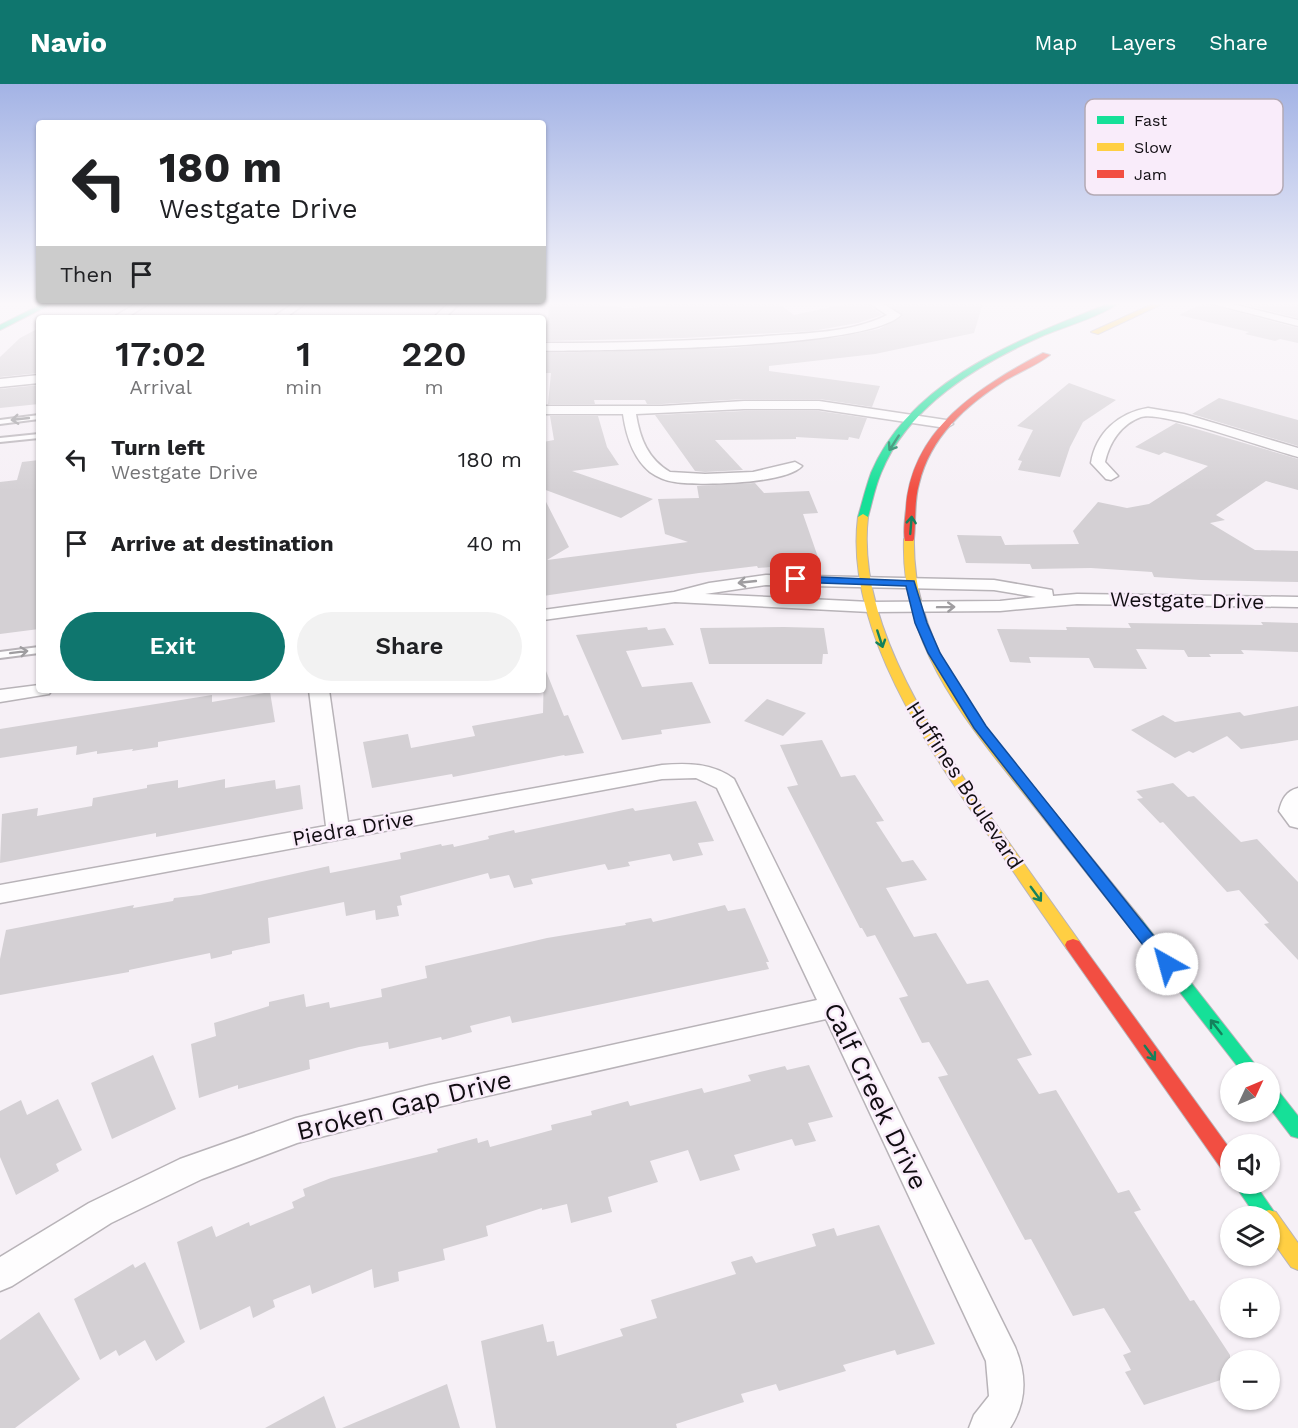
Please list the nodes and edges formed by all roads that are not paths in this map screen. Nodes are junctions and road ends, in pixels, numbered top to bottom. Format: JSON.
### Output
{"nodes":[{"id":1,"x":975,"y":366,"type":"edge"},
{"id":2,"x":1023,"y":366,"type":"edge"},
{"id":3,"x":36,"y":379,"type":"edge"},
{"id":4,"x":0,"y":383,"type":"edge"},
{"id":5,"x":546,"y":410,"type":"edge"},
{"id":6,"x":629,"y":411,"type":"junction"},
{"id":7,"x":36,"y":417,"type":"edge"},
{"id":8,"x":911,"y":417,"type":"junction"},
{"id":9,"x":0,"y":422,"type":"edge"},
{"id":10,"x":946,"y":424,"type":"junction"},
{"id":11,"x":36,"y":436,"type":"edge"},
{"id":12,"x":0,"y":440,"type":"edge"},
{"id":13,"x":1298,"y":453,"type":"edge"},
{"id":14,"x":795,"y":466,"type":"dead end"},
{"id":15,"x":1111,"y":476,"type":"dead end"},
{"id":16,"x":866,"y":582,"type":"junction"},
{"id":17,"x":910,"y":583,"type":"junction"},
{"id":18,"x":675,"y":597,"type":"junction"},
{"id":19,"x":1077,"y":599,"type":"junction"},
{"id":20,"x":1298,"y":602,"type":"edge"},
{"id":21,"x":870,"y":607,"type":"junction"},
{"id":22,"x":916,"y":607,"type":"junction"},
{"id":23,"x":546,"y":615,"type":"edge"},
{"id":24,"x":36,"y":650,"type":"edge"},
{"id":25,"x":0,"y":655,"type":"edge"},
{"id":26,"x":36,"y":691,"type":"edge"},
{"id":27,"x":319,"y":693,"type":"edge"},
{"id":28,"x":0,"y":696,"type":"edge"},
{"id":29,"x":708,"y":772,"type":"joint"},
{"id":30,"x":338,"y":831,"type":"junction"},
{"id":31,"x":0,"y":894,"type":"edge"},
{"id":32,"x":833,"y":1007,"type":"junction"},
{"id":33,"x":1244,"y":1062,"type":"edge"},
{"id":34,"x":1280,"y":1107,"type":"edge"},
{"id":35,"x":1298,"y":1130,"type":"edge"},
{"id":36,"x":1220,"y":1151,"type":"edge"},
{"id":37,"x":1280,"y":1235,"type":"edge"},
{"id":38,"x":1298,"y":1260,"type":"edge"},
{"id":39,"x":0,"y":1275,"type":"edge"},
{"id":40,"x":987,"y":1428,"type":"edge"}],
"edges":[{"from":1,"to":8,"type":"main road","name":"Huffines Boulevard"},
{"from":2,"to":10,"type":"main road","name":"Huffines Boulevard"},
{"from":3,"to":4,"type":"street"},
{"from":5,"to":6,"type":"street"},
{"from":6,"to":8,"type":"street"},
{"from":6,"to":14,"type":"street"},
{"from":7,"to":9,"type":"lane","one_way":true},
{"from":8,"to":10,"type":"street"},
{"from":8,"to":16,"type":"main road","name":"Huffines Boulevard","one_way":true},
{"from":17,"to":10,"type":"main road","name":"Huffines Boulevard","one_way":true},
{"from":11,"to":12,"type":"lane"},
{"from":13,"to":15,"type":"street"},
{"from":16,"to":17,"type":"street","name":"Westgate Drive"},
{"from":16,"to":18,"type":"street","name":"Westgate Drive","one_way":true},
{"from":16,"to":21,"type":"main road","name":"Huffines Boulevard"},
{"from":17,"to":19,"type":"street","name":"Westgate Drive"},
{"from":17,"to":22,"type":"main road","name":"Huffines Boulevard"},
{"from":18,"to":21,"type":"street","name":"Westgate Drive"},
{"from":18,"to":23,"type":"street","name":"Westgate Drive"},
{"from":19,"to":20,"type":"street","name":"Westgate Drive"},
{"from":22,"to":19,"type":"street","name":"Westgate Drive","one_way":true},
{"from":21,"to":22,"type":"street","name":"Westgate Drive"},
{"from":21,"to":36,"type":"main road","name":"Huffines Boulevard","one_way":true},
{"from":33,"to":22,"type":"main road","name":"Huffines Boulevard","one_way":true},
{"from":25,"to":24,"type":"lane","one_way":true},
{"from":26,"to":28,"type":"street"},
{"from":27,"to":30,"type":"street"},
{"from":29,"to":30,"type":"street","name":"Piedra Drive"},
{"from":29,"to":32,"type":"street","name":"Calf Creek Drive"},
{"from":30,"to":31,"type":"street","name":"Piedra Drive"},
{"from":32,"to":39,"type":"street","name":"Broken Gap Drive"},
{"from":32,"to":40,"type":"street","name":"Calf Creek Drive"},
{"from":34,"to":35,"type":"main road"},
{"from":37,"to":38,"type":"main road"}]}
